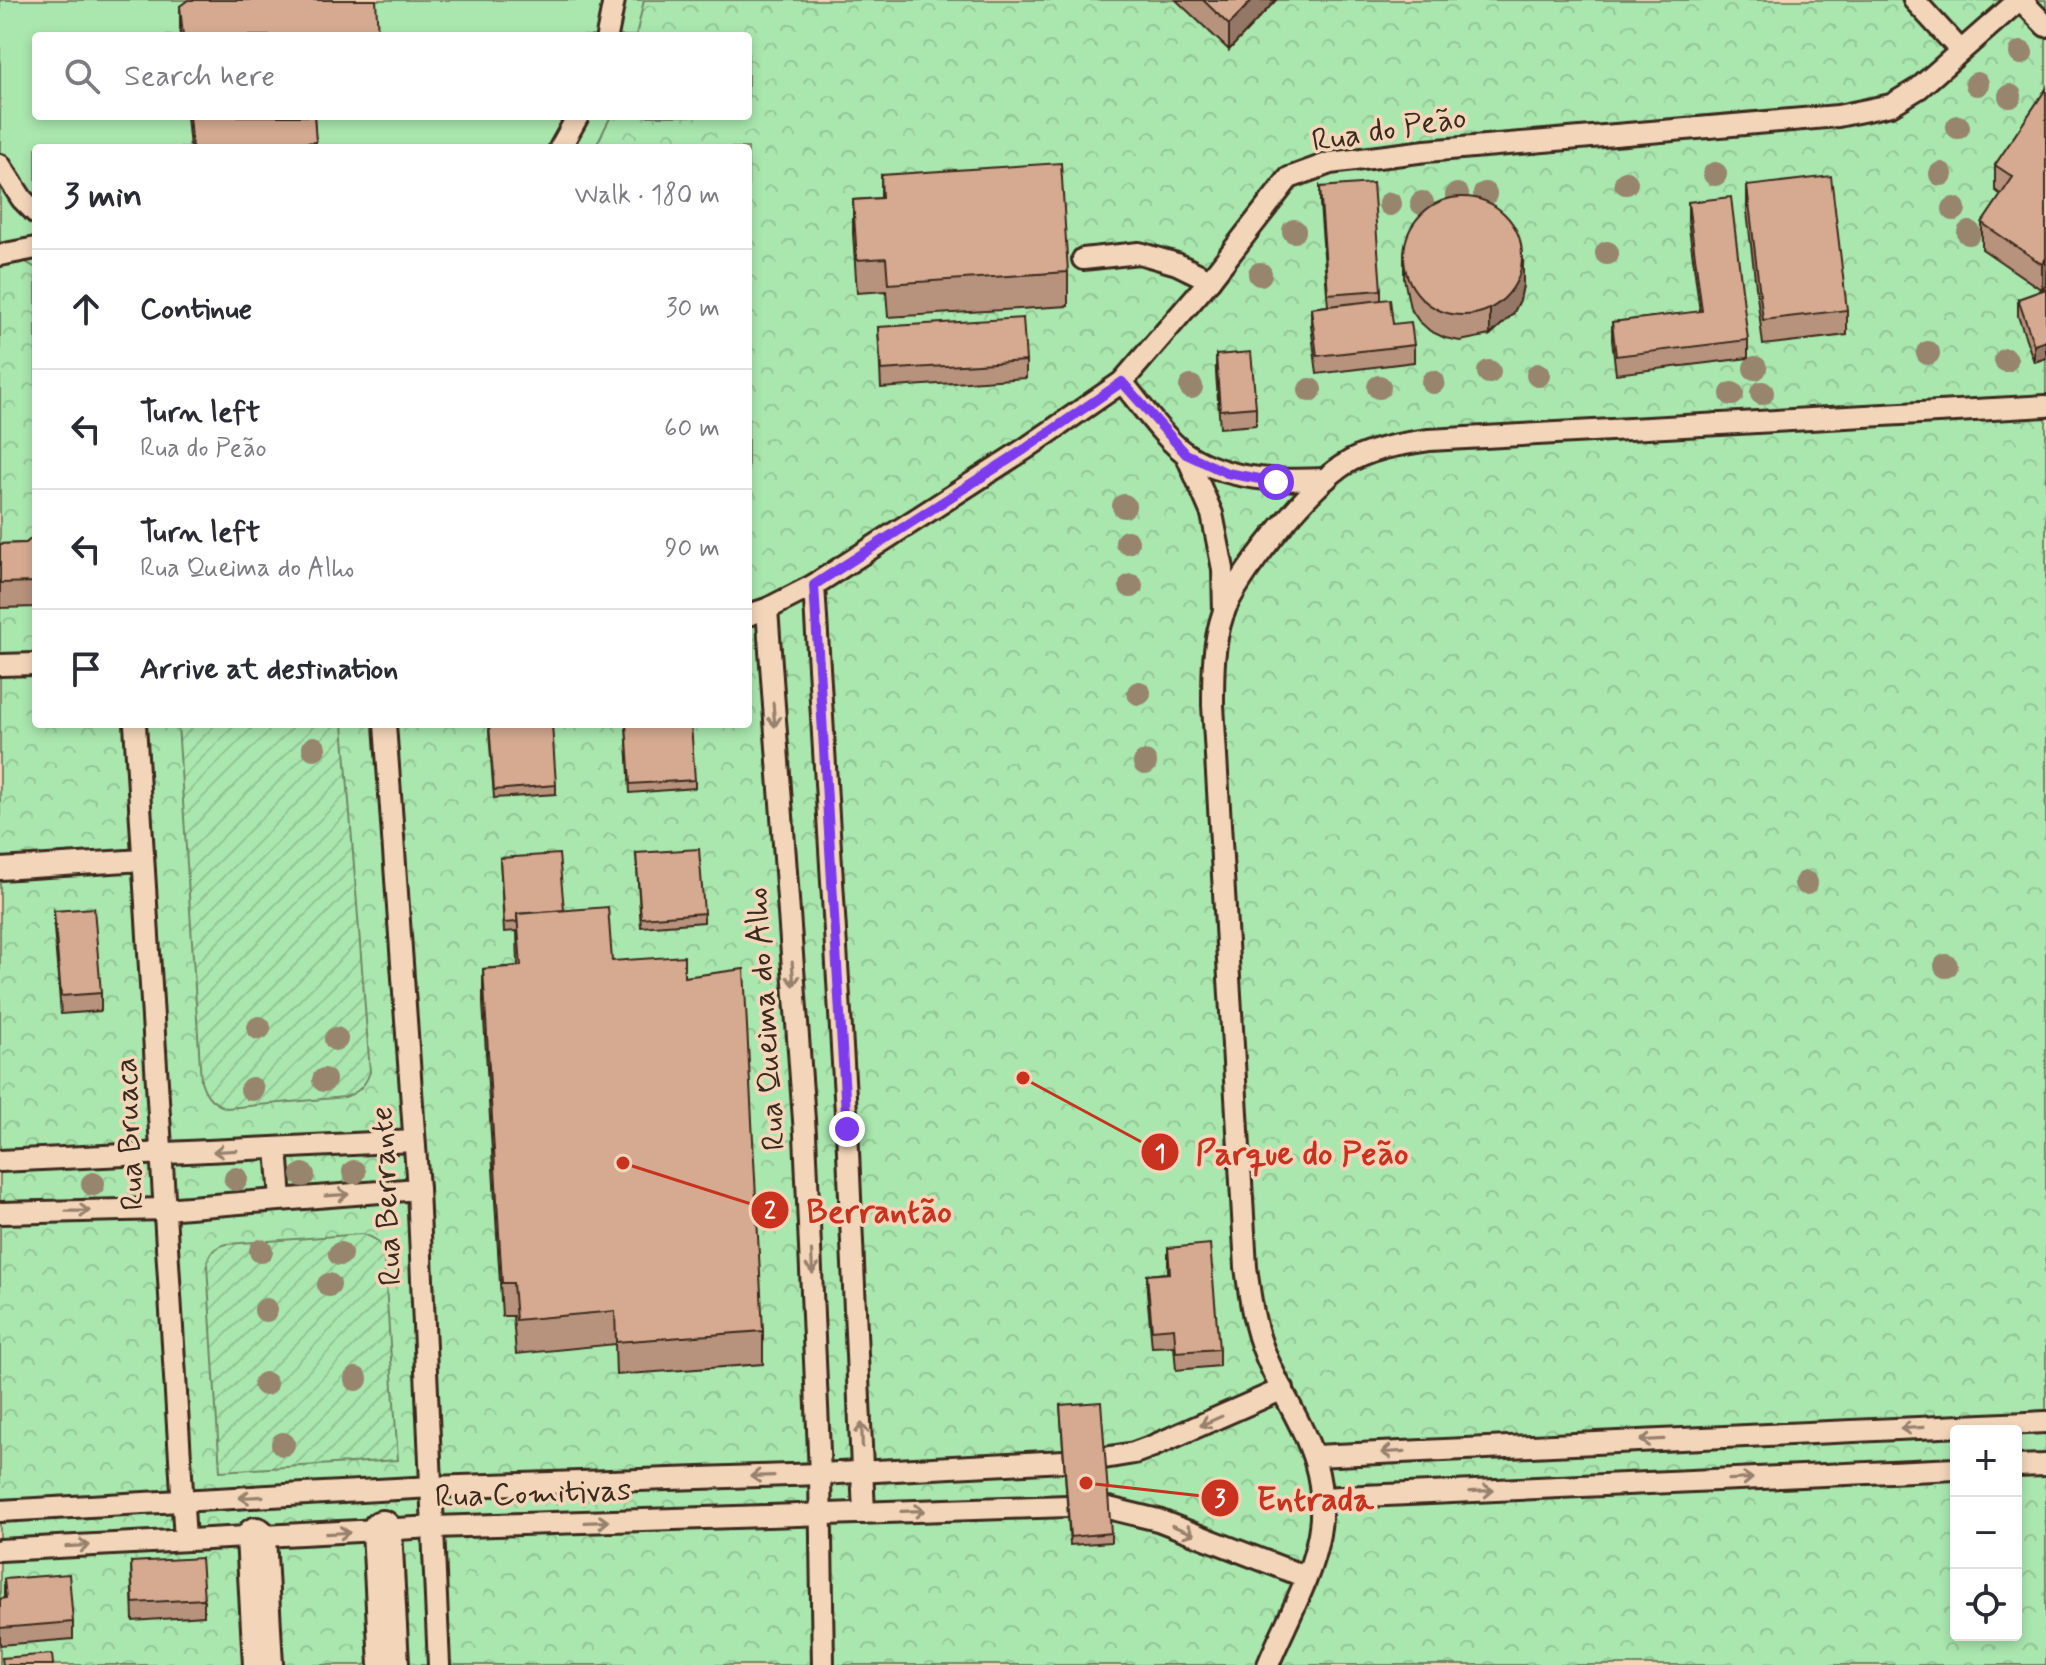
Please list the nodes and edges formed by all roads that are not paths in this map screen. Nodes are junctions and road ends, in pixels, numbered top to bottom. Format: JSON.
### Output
{"nodes":[{"id":1,"x":614,"y":0,"type":"edge"},
{"id":2,"x":1914,"y":0,"type":"edge"},
{"id":3,"x":2020,"y":0,"type":"edge"},
{"id":4,"x":2046,"y":26,"type":"edge"},
{"id":5,"x":608,"y":32,"type":"edge"},
{"id":6,"x":1960,"y":50,"type":"junction"},
{"id":7,"x":576,"y":120,"type":"edge"},
{"id":8,"x":562,"y":144,"type":"edge"},
{"id":9,"x":0,"y":165,"type":"edge"},
{"id":10,"x":32,"y":209,"type":"edge"},
{"id":11,"x":32,"y":249,"type":"edge"},
{"id":12,"x":0,"y":255,"type":"edge"},
{"id":13,"x":1083,"y":259,"type":"dead end"},
{"id":14,"x":1210,"y":280,"type":"junction"},
{"id":15,"x":1122,"y":382,"type":"junction"},
{"id":16,"x":2046,"y":406,"type":"edge"},
{"id":17,"x":1186,"y":454,"type":"junction"},
{"id":18,"x":1326,"y":479,"type":"junction"},
{"id":19,"x":814,"y":585,"type":"junction"},
{"id":20,"x":757,"y":612,"type":"edge"},
{"id":21,"x":1224,"y":612,"type":"junction"},
{"id":22,"x":32,"y":664,"type":"edge"},
{"id":23,"x":0,"y":665,"type":"edge"},
{"id":24,"x":135,"y":728,"type":"edge"},
{"id":25,"x":385,"y":728,"type":"edge"},
{"id":26,"x":143,"y":860,"type":"junction"},
{"id":27,"x":0,"y":869,"type":"edge"},
{"id":28,"x":414,"y":1141,"type":"junction"},
{"id":29,"x":277,"y":1148,"type":"junction"},
{"id":30,"x":162,"y":1154,"type":"junction"},
{"id":31,"x":0,"y":1161,"type":"edge"},
{"id":32,"x":418,"y":1189,"type":"junction"},
{"id":33,"x":281,"y":1199,"type":"junction"},
{"id":34,"x":164,"y":1209,"type":"junction"},
{"id":35,"x":0,"y":1213,"type":"edge"},
{"id":36,"x":1283,"y":1389,"type":"junction"},
{"id":37,"x":2046,"y":1422,"type":"edge"},
{"id":38,"x":1315,"y":1456,"type":"junction"},
{"id":39,"x":1104,"y":1458,"type":"edge"},
{"id":40,"x":1064,"y":1461,"type":"edge"},
{"id":41,"x":2046,"y":1465,"type":"edge"},
{"id":42,"x":2022,"y":1466,"type":"edge"},
{"id":43,"x":1950,"y":1469,"type":"edge"},
{"id":44,"x":864,"y":1472,"type":"junction"},
{"id":45,"x":820,"y":1474,"type":"junction"},
{"id":46,"x":432,"y":1487,"type":"junction"},
{"id":47,"x":1320,"y":1498,"type":"junction"},
{"id":48,"x":182,"y":1501,"type":"junction"},
{"id":49,"x":1068,"y":1506,"type":"edge"},
{"id":50,"x":1108,"y":1508,"type":"edge"},
{"id":51,"x":0,"y":1511,"type":"edge"},
{"id":52,"x":864,"y":1513,"type":"junction"},
{"id":53,"x":820,"y":1514,"type":"junction"},
{"id":54,"x":434,"y":1527,"type":"junction"},
{"id":55,"x":382,"y":1530,"type":"junction"},
{"id":56,"x":256,"y":1537,"type":"junction"},
{"id":57,"x":185,"y":1540,"type":"junction"},
{"id":58,"x":0,"y":1550,"type":"edge"},
{"id":59,"x":1306,"y":1577,"type":"junction"},
{"id":60,"x":263,"y":1665,"type":"edge"},
{"id":61,"x":389,"y":1665,"type":"edge"},
{"id":62,"x":439,"y":1665,"type":"edge"},
{"id":63,"x":823,"y":1665,"type":"edge"},
{"id":64,"x":1268,"y":1665,"type":"edge"}],
"edges":[{"from":1,"to":5,"type":"lane"},
{"from":2,"to":6,"type":"lane"},
{"from":3,"to":4,"type":"lane"},
{"from":3,"to":6,"type":"lane","name":"Rua do Peão"},
{"from":6,"to":14,"type":"lane","name":"Rua do Peão"},
{"from":7,"to":8,"type":"lane"},
{"from":9,"to":10,"type":"lane"},
{"from":11,"to":12,"type":"lane"},
{"from":13,"to":14,"type":"lane"},
{"from":14,"to":15,"type":"lane","name":"Rua do Peão"},
{"from":15,"to":17,"type":"lane"},
{"from":15,"to":19,"type":"lane","name":"Rua do Peão"},
{"from":16,"to":18,"type":"lane"},
{"from":17,"to":18,"type":"lane"},
{"from":17,"to":21,"type":"lane"},
{"from":18,"to":21,"type":"lane"},
{"from":19,"to":20,"type":"lane","name":"Rua do Peão"},
{"from":44,"to":19,"type":"lane","one_way":true},
{"from":20,"to":45,"type":"lane","name":"Rua Queima do Alho","one_way":true},
{"from":21,"to":36,"type":"lane"},
{"from":22,"to":23,"type":"lane"},
{"from":24,"to":26,"type":"lane","name":"Rua Bruaca"},
{"from":25,"to":28,"type":"lane","name":"Rua Berrante"},
{"from":26,"to":27,"type":"lane"},
{"from":26,"to":30,"type":"lane","name":"Rua Bruaca"},
{"from":28,"to":29,"type":"lane"},
{"from":28,"to":32,"type":"lane","name":"Rua Berrante"},
{"from":29,"to":30,"type":"lane","one_way":true},
{"from":29,"to":33,"type":"lane"},
{"from":30,"to":31,"type":"lane"},
{"from":30,"to":34,"type":"lane","name":"Rua Bruaca"},
{"from":33,"to":32,"type":"lane","one_way":true},
{"from":32,"to":46,"type":"lane","name":"Rua Berrante"},
{"from":33,"to":34,"type":"lane"},
{"from":35,"to":34,"type":"lane","one_way":true},
{"from":34,"to":48,"type":"lane","name":"Rua Bruaca"},
{"from":36,"to":38,"type":"lane"},
{"from":36,"to":39,"type":"lane","one_way":true},
{"from":37,"to":38,"type":"lane","one_way":true},
{"from":38,"to":47,"type":"lane"},
{"from":40,"to":44,"type":"lane","name":"Rua Comitivas"},
{"from":41,"to":42,"type":"lane"},
{"from":47,"to":43,"type":"lane","one_way":true},
{"from":44,"to":45,"type":"lane","name":"Rua Comitivas"},
{"from":44,"to":52,"type":"lane"},
{"from":45,"to":46,"type":"lane","name":"Rua Comitivas","one_way":true},
{"from":45,"to":53,"type":"lane","name":"Rua Queima do Alho"},
{"from":46,"to":48,"type":"lane","name":"Rua Comitivas","one_way":true},
{"from":46,"to":54,"type":"lane","name":"Rua Berrante"},
{"from":47,"to":59,"type":"lane"},
{"from":48,"to":51,"type":"lane","name":"Rua Comitivas"},
{"from":48,"to":57,"type":"lane","name":"Rua Bruaca"},
{"from":52,"to":49,"type":"lane","name":"Rua Comitivas","one_way":true},
{"from":50,"to":59,"type":"lane","one_way":true},
{"from":52,"to":53,"type":"lane","name":"Rua Comitivas"},
{"from":54,"to":53,"type":"lane","name":"Rua Comitivas","one_way":true},
{"from":53,"to":63,"type":"lane","name":"Rua Queima do Alho"},
{"from":54,"to":55,"type":"lane","name":"Rua Comitivas"},
{"from":54,"to":62,"type":"lane","name":"Rua Berrante"},
{"from":56,"to":55,"type":"lane","name":"Rua Comitivas","one_way":true},
{"from":55,"to":61,"type":"street"},
{"from":56,"to":57,"type":"lane","name":"Rua Comitivas"},
{"from":56,"to":60,"type":"street"},
{"from":58,"to":57,"type":"lane","name":"Rua Comitivas","one_way":true},
{"from":59,"to":64,"type":"lane"}]}
